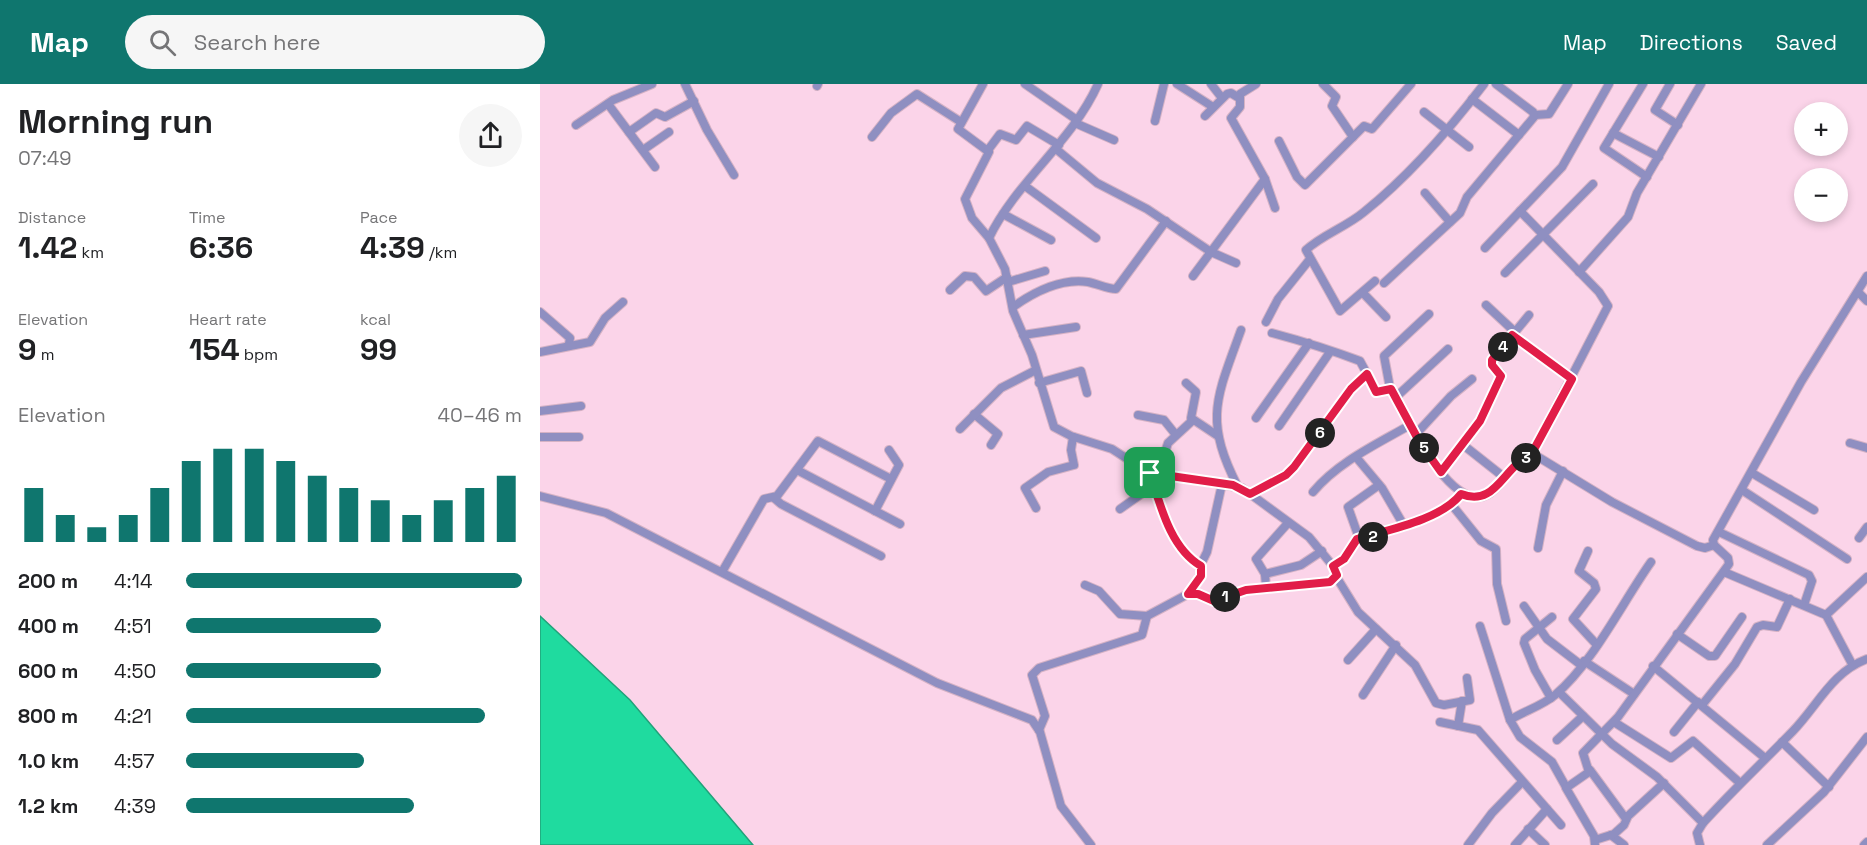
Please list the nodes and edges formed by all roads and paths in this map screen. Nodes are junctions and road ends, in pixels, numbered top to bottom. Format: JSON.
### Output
{"nodes":[{"id":1,"x":652,"y":84,"type":"edge"},
{"id":2,"x":685,"y":84,"type":"edge"},
{"id":3,"x":983,"y":84,"type":"edge"},
{"id":4,"x":1024,"y":84,"type":"edge"},
{"id":5,"x":1098,"y":84,"type":"edge"},
{"id":6,"x":1164,"y":84,"type":"edge"},
{"id":7,"x":1177,"y":84,"type":"edge"},
{"id":8,"x":1211,"y":84,"type":"edge"},
{"id":9,"x":1256,"y":84,"type":"edge"},
{"id":10,"x":1323,"y":84,"type":"edge"},
{"id":11,"x":1412,"y":84,"type":"edge"},
{"id":12,"x":1484,"y":84,"type":"edge"},
{"id":13,"x":1496,"y":84,"type":"edge"},
{"id":14,"x":1568,"y":84,"type":"edge"},
{"id":15,"x":1609,"y":84,"type":"edge"},
{"id":16,"x":1643,"y":84,"type":"edge"},
{"id":17,"x":1670,"y":84,"type":"edge"},
{"id":18,"x":1701,"y":84,"type":"edge"},
{"id":19,"x":1222,"y":98,"type":"junction"},
{"id":20,"x":1239,"y":98,"type":"junction"},
{"id":21,"x":1472,"y":99,"type":"junction"},
{"id":22,"x":694,"y":102,"type":"junction"},
{"id":23,"x":608,"y":104,"type":"junction"},
{"id":24,"x":1213,"y":107,"type":"junction"},
{"id":25,"x":1424,"y":112,"type":"dead end"},
{"id":26,"x":1535,"y":115,"type":"junction"},
{"id":27,"x":1205,"y":116,"type":"dead end"},
{"id":28,"x":1076,"y":121,"type":"junction"},
{"id":29,"x":1155,"y":121,"type":"dead end"},
{"id":30,"x":961,"y":122,"type":"junction"},
{"id":31,"x":576,"y":125,"type":"dead end"},
{"id":32,"x":1677,"y":125,"type":"junction"},
{"id":33,"x":1446,"y":130,"type":"junction"},
{"id":34,"x":629,"y":132,"type":"junction"},
{"id":35,"x":669,"y":132,"type":"dead end"},
{"id":36,"x":1613,"y":133,"type":"junction"},
{"id":37,"x":1519,"y":135,"type":"junction"},
{"id":38,"x":872,"y":137,"type":"dead end"},
{"id":39,"x":1353,"y":137,"type":"junction"},
{"id":40,"x":1114,"y":140,"type":"dead end"},
{"id":41,"x":1279,"y":141,"type":"dead end"},
{"id":42,"x":1058,"y":147,"type":"junction"},
{"id":43,"x":1469,"y":147,"type":"dead end"},
{"id":44,"x":643,"y":150,"type":"junction"},
{"id":45,"x":988,"y":150,"type":"junction"},
{"id":46,"x":1659,"y":157,"type":"junction"},
{"id":47,"x":655,"y":167,"type":"dead end"},
{"id":48,"x":734,"y":175,"type":"dead end"},
{"id":49,"x":1647,"y":177,"type":"junction"},
{"id":50,"x":1265,"y":179,"type":"junction"},
{"id":51,"x":1593,"y":184,"type":"dead end"},
{"id":52,"x":1025,"y":186,"type":"junction"},
{"id":53,"x":1425,"y":193,"type":"dead end"},
{"id":54,"x":1275,"y":208,"type":"dead end"},
{"id":55,"x":1520,"y":211,"type":"junction"},
{"id":56,"x":1004,"y":214,"type":"junction"},
{"id":57,"x":1166,"y":221,"type":"junction"},
{"id":58,"x":1450,"y":222,"type":"junction"},
{"id":59,"x":1544,"y":236,"type":"junction"},
{"id":60,"x":989,"y":238,"type":"junction"},
{"id":61,"x":1095,"y":238,"type":"dead end"},
{"id":62,"x":1051,"y":240,"type":"dead end"},
{"id":63,"x":1485,"y":248,"type":"dead end"},
{"id":64,"x":1211,"y":252,"type":"junction"},
{"id":65,"x":1310,"y":259,"type":"junction"},
{"id":66,"x":1236,"y":263,"type":"dead end"},
{"id":67,"x":1045,"y":271,"type":"dead end"},
{"id":68,"x":1579,"y":272,"type":"junction"},
{"id":69,"x":1506,"y":273,"type":"dead end"},
{"id":70,"x":1193,"y":276,"type":"dead end"},
{"id":71,"x":1867,"y":276,"type":"edge"},
{"id":72,"x":1007,"y":279,"type":"junction"},
{"id":73,"x":950,"y":290,"type":"dead end"},
{"id":74,"x":1858,"y":292,"type":"junction"},
{"id":75,"x":1363,"y":293,"type":"junction"},
{"id":76,"x":1867,"y":300,"type":"edge"},
{"id":77,"x":623,"y":302,"type":"dead end"},
{"id":78,"x":1486,"y":305,"type":"dead end"},
{"id":79,"x":1012,"y":307,"type":"junction"},
{"id":80,"x":540,"y":312,"type":"edge"},
{"id":81,"x":1429,"y":314,"type":"dead end"},
{"id":82,"x":1529,"y":315,"type":"dead end"},
{"id":83,"x":1386,"y":317,"type":"dead end"},
{"id":84,"x":1266,"y":322,"type":"dead end"},
{"id":85,"x":1076,"y":327,"type":"dead end"},
{"id":86,"x":1241,"y":330,"type":"dead end"},
{"id":87,"x":1272,"y":333,"type":"dead end"},
{"id":88,"x":1514,"y":334,"type":"junction"},
{"id":89,"x":1023,"y":335,"type":"junction"},
{"id":90,"x":1309,"y":342,"type":"junction"},
{"id":91,"x":568,"y":344,"type":"junction"},
{"id":92,"x":1448,"y":349,"type":"dead end"},
{"id":93,"x":540,"y":352,"type":"edge"},
{"id":94,"x":1330,"y":352,"type":"junction"},
{"id":95,"x":1036,"y":370,"type":"junction"},
{"id":96,"x":1367,"y":374,"type":"junction"},
{"id":97,"x":1472,"y":379,"type":"dead end"},
{"id":98,"x":1572,"y":379,"type":"junction"},
{"id":99,"x":1040,"y":383,"type":"junction"},
{"id":100,"x":1186,"y":383,"type":"dead end"},
{"id":101,"x":1390,"y":388,"type":"junction"},
{"id":102,"x":1087,"y":393,"type":"dead end"},
{"id":103,"x":1396,"y":397,"type":"junction"},
{"id":104,"x":581,"y":406,"type":"dead end"},
{"id":105,"x":540,"y":411,"type":"edge"},
{"id":106,"x":974,"y":414,"type":"junction"},
{"id":107,"x":1138,"y":415,"type":"dead end"},
{"id":108,"x":1257,"y":418,"type":"dead end"},
{"id":109,"x":1193,"y":420,"type":"junction"},
{"id":110,"x":1410,"y":425,"type":"junction"},
{"id":111,"x":1279,"y":426,"type":"dead end"},
{"id":112,"x":960,"y":429,"type":"dead end"},
{"id":113,"x":1416,"y":434,"type":"junction"},
{"id":114,"x":1176,"y":435,"type":"junction"},
{"id":115,"x":1218,"y":435,"type":"junction"},
{"id":116,"x":579,"y":436,"type":"dead end"},
{"id":117,"x":1073,"y":436,"type":"junction"},
{"id":118,"x":540,"y":437,"type":"edge"},
{"id":119,"x":1850,"y":443,"type":"dead end"},
{"id":120,"x":1462,"y":444,"type":"junction"},
{"id":121,"x":991,"y":445,"type":"dead end"},
{"id":122,"x":1867,"y":448,"type":"edge"},
{"id":123,"x":889,"y":450,"type":"dead end"},
{"id":124,"x":1531,"y":455,"type":"junction"},
{"id":125,"x":1356,"y":457,"type":"junction"},
{"id":126,"x":797,"y":470,"type":"junction"},
{"id":127,"x":1563,"y":471,"type":"junction"},
{"id":128,"x":1441,"y":472,"type":"junction"},
{"id":129,"x":1154,"y":473,"type":"junction"},
{"id":130,"x":1752,"y":473,"type":"junction"},
{"id":131,"x":1505,"y":478,"type":"junction"},
{"id":132,"x":891,"y":479,"type":"junction"},
{"id":133,"x":1222,"y":484,"type":"junction"},
{"id":134,"x":1154,"y":485,"type":"junction"},
{"id":135,"x":1379,"y":485,"type":"junction"},
{"id":136,"x":1238,"y":487,"type":"junction"},
{"id":137,"x":1742,"y":490,"type":"junction"},
{"id":138,"x":1313,"y":492,"type":"dead end"},
{"id":139,"x":1250,"y":494,"type":"junction"},
{"id":140,"x":1461,"y":494,"type":"junction"},
{"id":141,"x":540,"y":496,"type":"edge"},
{"id":142,"x":774,"y":498,"type":"junction"},
{"id":143,"x":1452,"y":505,"type":"junction"},
{"id":144,"x":1036,"y":508,"type":"dead end"},
{"id":145,"x":1120,"y":509,"type":"dead end"},
{"id":146,"x":1814,"y":510,"type":"dead end"},
{"id":147,"x":875,"y":511,"type":"junction"},
{"id":148,"x":1288,"y":523,"type":"junction"},
{"id":149,"x":900,"y":524,"type":"dead end"},
{"id":150,"x":1403,"y":524,"type":"junction"},
{"id":151,"x":1867,"y":527,"type":"edge"},
{"id":152,"x":1719,"y":532,"type":"junction"},
{"id":153,"x":1359,"y":538,"type":"junction"},
{"id":154,"x":1859,"y":538,"type":"dead end"},
{"id":155,"x":1714,"y":545,"type":"junction"},
{"id":156,"x":1538,"y":548,"type":"dead end"},
{"id":157,"x":1588,"y":550,"type":"dead end"},
{"id":158,"x":1322,"y":551,"type":"junction"},
{"id":159,"x":881,"y":556,"type":"dead end"},
{"id":160,"x":1847,"y":559,"type":"dead end"},
{"id":161,"x":1651,"y":562,"type":"dead end"},
{"id":162,"x":1201,"y":566,"type":"junction"},
{"id":163,"x":1333,"y":566,"type":"junction"},
{"id":164,"x":722,"y":572,"type":"junction"},
{"id":165,"x":1724,"y":572,"type":"junction"},
{"id":166,"x":1265,"y":574,"type":"junction"},
{"id":167,"x":1867,"y":577,"type":"edge"},
{"id":168,"x":1337,"y":578,"type":"junction"},
{"id":169,"x":1085,"y":585,"type":"dead end"},
{"id":170,"x":1266,"y":587,"type":"junction"},
{"id":171,"x":1188,"y":594,"type":"junction"},
{"id":172,"x":1790,"y":598,"type":"junction"},
{"id":173,"x":1804,"y":604,"type":"junction"},
{"id":174,"x":1524,"y":606,"type":"dead end"},
{"id":175,"x":1826,"y":615,"type":"junction"},
{"id":176,"x":1147,"y":616,"type":"junction"},
{"id":177,"x":1551,"y":617,"type":"dead end"},
{"id":178,"x":1742,"y":617,"type":"dead end"},
{"id":179,"x":1506,"y":621,"type":"dead end"},
{"id":180,"x":1480,"y":626,"type":"dead end"},
{"id":181,"x":1376,"y":628,"type":"junction"},
{"id":182,"x":1538,"y":628,"type":"junction"},
{"id":183,"x":1677,"y":634,"type":"junction"},
{"id":184,"x":1396,"y":645,"type":"junction"},
{"id":185,"x":1597,"y":645,"type":"junction"},
{"id":186,"x":1867,"y":659,"type":"edge"},
{"id":187,"x":1348,"y":660,"type":"dead end"},
{"id":188,"x":1582,"y":663,"type":"junction"},
{"id":189,"x":1852,"y":664,"type":"junction"},
{"id":190,"x":1653,"y":666,"type":"junction"},
{"id":191,"x":1467,"y":678,"type":"dead end"},
{"id":192,"x":1559,"y":692,"type":"junction"},
{"id":193,"x":1634,"y":694,"type":"junction"},
{"id":194,"x":1363,"y":695,"type":"dead end"},
{"id":195,"x":1551,"y":698,"type":"junction"},
{"id":196,"x":1462,"y":701,"type":"junction"},
{"id":197,"x":1700,"y":703,"type":"junction"},
{"id":198,"x":1583,"y":716,"type":"junction"},
{"id":199,"x":1510,"y":720,"type":"junction"},
{"id":200,"x":1440,"y":722,"type":"dead end"},
{"id":201,"x":1614,"y":722,"type":"junction"},
{"id":202,"x":1458,"y":726,"type":"junction"},
{"id":203,"x":1039,"y":730,"type":"junction"},
{"id":204,"x":1674,"y":732,"type":"dead end"},
{"id":205,"x":1602,"y":735,"type":"junction"},
{"id":206,"x":1867,"y":737,"type":"edge"},
{"id":207,"x":1557,"y":740,"type":"dead end"},
{"id":208,"x":1782,"y":742,"type":"junction"},
{"id":209,"x":1765,"y":758,"type":"junction"},
{"id":210,"x":1590,"y":770,"type":"junction"},
{"id":211,"x":1522,"y":782,"type":"junction"},
{"id":212,"x":1664,"y":783,"type":"junction"},
{"id":213,"x":1740,"y":783,"type":"junction"},
{"id":214,"x":1566,"y":787,"type":"junction"},
{"id":215,"x":1828,"y":787,"type":"junction"},
{"id":216,"x":1547,"y":809,"type":"junction"},
{"id":217,"x":1626,"y":819,"type":"junction"},
{"id":218,"x":1703,"y":823,"type":"junction"},
{"id":219,"x":1561,"y":825,"type":"dead end"},
{"id":220,"x":1528,"y":830,"type":"junction"},
{"id":221,"x":1611,"y":835,"type":"junction"},
{"id":222,"x":1595,"y":843,"type":"edge"},
{"id":223,"x":1696,"y":843,"type":"edge"},
{"id":224,"x":1091,"y":845,"type":"edge"},
{"id":225,"x":1468,"y":845,"type":"edge"},
{"id":226,"x":1515,"y":845,"type":"edge"},
{"id":227,"x":1545,"y":845,"type":"edge"},
{"id":228,"x":1624,"y":845,"type":"edge"},
{"id":229,"x":1767,"y":845,"type":"edge"}],
"edges":[{"from":1,"to":23,"type":"street"},
{"from":2,"to":22,"type":"street"},
{"from":3,"to":30,"type":"street"},
{"from":4,"to":28,"type":"street"},
{"from":5,"to":28,"type":"street"},
{"from":6,"to":29,"type":"street"},
{"from":7,"to":24,"type":"street"},
{"from":8,"to":19,"type":"street"},
{"from":9,"to":20,"type":"street"},
{"from":10,"to":39,"type":"street"},
{"from":11,"to":39,"type":"street"},
{"from":12,"to":21,"type":"street"},
{"from":13,"to":26,"type":"street"},
{"from":14,"to":26,"type":"street"},
{"from":15,"to":55,"type":"street"},
{"from":16,"to":36,"type":"street"},
{"from":17,"to":32,"type":"street"},
{"from":18,"to":32,"type":"street"},
{"from":19,"to":20,"type":"street"},
{"from":19,"to":24,"type":"street"},
{"from":20,"to":50,"type":"street"},
{"from":21,"to":33,"type":"street"},
{"from":21,"to":37,"type":"street"},
{"from":22,"to":34,"type":"street"},
{"from":22,"to":48,"type":"street"},
{"from":23,"to":31,"type":"street"},
{"from":23,"to":34,"type":"street"},
{"from":24,"to":27,"type":"street"},
{"from":25,"to":33,"type":"street"},
{"from":26,"to":37,"type":"street"},
{"from":28,"to":40,"type":"street"},
{"from":28,"to":42,"type":"street"},
{"from":30,"to":38,"type":"street"},
{"from":30,"to":45,"type":"street"},
{"from":32,"to":46,"type":"street"},
{"from":33,"to":43,"type":"street"},
{"from":33,"to":65,"type":"street"},
{"from":34,"to":44,"type":"street"},
{"from":35,"to":44,"type":"street"},
{"from":36,"to":46,"type":"street"},
{"from":36,"to":49,"type":"street"},
{"from":37,"to":58,"type":"street"},
{"from":39,"to":41,"type":"street"},
{"from":42,"to":45,"type":"street"},
{"from":42,"to":52,"type":"street"},
{"from":42,"to":57,"type":"street"},
{"from":44,"to":47,"type":"street"},
{"from":45,"to":60,"type":"street"},
{"from":46,"to":49,"type":"street"},
{"from":49,"to":68,"type":"street"},
{"from":50,"to":54,"type":"street"},
{"from":50,"to":64,"type":"street"},
{"from":51,"to":59,"type":"street"},
{"from":52,"to":56,"type":"street"},
{"from":52,"to":61,"type":"street"},
{"from":53,"to":58,"type":"street"},
{"from":55,"to":59,"type":"street"},
{"from":55,"to":63,"type":"street"},
{"from":56,"to":60,"type":"street"},
{"from":56,"to":62,"type":"street"},
{"from":57,"to":64,"type":"street"},
{"from":57,"to":79,"type":"street"},
{"from":58,"to":75,"type":"street"},
{"from":59,"to":68,"type":"street"},
{"from":59,"to":69,"type":"street"},
{"from":60,"to":72,"type":"street"},
{"from":64,"to":66,"type":"street"},
{"from":64,"to":70,"type":"street"},
{"from":65,"to":75,"type":"street"},
{"from":65,"to":84,"type":"street"},
{"from":67,"to":72,"type":"street"},
{"from":68,"to":98,"type":"street"},
{"from":71,"to":74,"type":"street"},
{"from":72,"to":73,"type":"street"},
{"from":72,"to":79,"type":"street"},
{"from":74,"to":76,"type":"street"},
{"from":74,"to":130,"type":"street"},
{"from":75,"to":83,"type":"street"},
{"from":77,"to":91,"type":"street"},
{"from":78,"to":88,"type":"street"},
{"from":79,"to":89,"type":"street"},
{"from":80,"to":91,"type":"street"},
{"from":81,"to":101,"type":"street"},
{"from":82,"to":88,"type":"street"},
{"from":85,"to":89,"type":"street"},
{"from":86,"to":115,"type":"street"},
{"from":87,"to":90,"type":"street"},
{"from":88,"to":98,"type":"street"},
{"from":88,"to":120,"type":"street"},
{"from":89,"to":95,"type":"street"},
{"from":90,"to":94,"type":"street"},
{"from":90,"to":108,"type":"street"},
{"from":91,"to":93,"type":"street"},
{"from":92,"to":103,"type":"street"},
{"from":94,"to":96,"type":"street"},
{"from":94,"to":111,"type":"street"},
{"from":95,"to":99,"type":"street"},
{"from":95,"to":106,"type":"street"},
{"from":96,"to":101,"type":"street"},
{"from":96,"to":139,"type":"street"},
{"from":97,"to":113,"type":"street"},
{"from":98,"to":124,"type":"street"},
{"from":99,"to":102,"type":"street"},
{"from":99,"to":117,"type":"street"},
{"from":100,"to":109,"type":"street"},
{"from":101,"to":103,"type":"street"},
{"from":103,"to":110,"type":"street"},
{"from":104,"to":105,"type":"street"},
{"from":106,"to":112,"type":"street"},
{"from":106,"to":121,"type":"street"},
{"from":107,"to":114,"type":"street"},
{"from":109,"to":114,"type":"street"},
{"from":109,"to":115,"type":"street"},
{"from":110,"to":113,"type":"street"},
{"from":110,"to":125,"type":"street"},
{"from":113,"to":128,"type":"street"},
{"from":114,"to":129,"type":"street"},
{"from":115,"to":136,"type":"street"},
{"from":116,"to":118,"type":"street"},
{"from":117,"to":129,"type":"street"},
{"from":117,"to":144,"type":"street"},
{"from":119,"to":122,"type":"street"},
{"from":120,"to":128,"type":"street"},
{"from":120,"to":131,"type":"street"},
{"from":123,"to":132,"type":"street"},
{"from":124,"to":127,"type":"street"},
{"from":124,"to":131,"type":"street"},
{"from":125,"to":135,"type":"street"},
{"from":125,"to":138,"type":"street"},
{"from":126,"to":132,"type":"street"},
{"from":126,"to":142,"type":"street"},
{"from":126,"to":147,"type":"street"},
{"from":127,"to":155,"type":"street"},
{"from":127,"to":156,"type":"street"},
{"from":128,"to":140,"type":"street"},
{"from":129,"to":133,"type":"street"},
{"from":129,"to":134,"type":"street"},
{"from":130,"to":137,"type":"street"},
{"from":130,"to":146,"type":"street"},
{"from":131,"to":140,"type":"street"},
{"from":132,"to":147,"type":"street"},
{"from":133,"to":136,"type":"street"},
{"from":133,"to":162,"type":"street"},
{"from":134,"to":145,"type":"street"},
{"from":134,"to":162,"type":"street"},
{"from":135,"to":150,"type":"street"},
{"from":135,"to":153,"type":"street"},
{"from":136,"to":139,"type":"street"},
{"from":137,"to":152,"type":"street"},
{"from":137,"to":160,"type":"street"},
{"from":139,"to":148,"type":"street"},
{"from":140,"to":143,"type":"street"},
{"from":141,"to":164,"type":"street"},
{"from":142,"to":159,"type":"street"},
{"from":142,"to":164,"type":"street"},
{"from":143,"to":150,"type":"street"},
{"from":143,"to":179,"type":"street"},
{"from":147,"to":149,"type":"street"},
{"from":148,"to":158,"type":"street"},
{"from":148,"to":166,"type":"street"},
{"from":150,"to":153,"type":"street"},
{"from":151,"to":154,"type":"street"},
{"from":152,"to":155,"type":"street"},
{"from":152,"to":173,"type":"street"},
{"from":153,"to":163,"type":"street"},
{"from":155,"to":165,"type":"street"},
{"from":157,"to":185,"type":"street"},
{"from":158,"to":163,"type":"street"},
{"from":158,"to":166,"type":"street"},
{"from":161,"to":185,"type":"street"},
{"from":162,"to":171,"type":"street"},
{"from":163,"to":168,"type":"street"},
{"from":164,"to":203,"type":"street"},
{"from":165,"to":172,"type":"street"},
{"from":165,"to":183,"type":"street"},
{"from":166,"to":170,"type":"street"},
{"from":167,"to":175,"type":"street"},
{"from":168,"to":170,"type":"street"},
{"from":168,"to":181,"type":"street"},
{"from":169,"to":176,"type":"street"},
{"from":170,"to":171,"type":"street"},
{"from":171,"to":176,"type":"street"},
{"from":172,"to":173,"type":"street"},
{"from":172,"to":197,"type":"street"},
{"from":173,"to":175,"type":"street"},
{"from":174,"to":182,"type":"street"},
{"from":175,"to":189,"type":"street"},
{"from":176,"to":203,"type":"street"},
{"from":177,"to":182,"type":"street"},
{"from":178,"to":183,"type":"street"},
{"from":180,"to":199,"type":"street"},
{"from":181,"to":184,"type":"street"},
{"from":181,"to":187,"type":"street"},
{"from":182,"to":188,"type":"street"},
{"from":182,"to":195,"type":"street"},
{"from":183,"to":190,"type":"street"},
{"from":184,"to":194,"type":"street"},
{"from":184,"to":196,"type":"street"},
{"from":185,"to":188,"type":"street"},
{"from":186,"to":189,"type":"street"},
{"from":188,"to":192,"type":"street"},
{"from":188,"to":193,"type":"street"},
{"from":189,"to":208,"type":"street"},
{"from":190,"to":193,"type":"street"},
{"from":190,"to":197,"type":"street"},
{"from":191,"to":196,"type":"street"},
{"from":192,"to":195,"type":"street"},
{"from":192,"to":198,"type":"street"},
{"from":193,"to":201,"type":"street"},
{"from":195,"to":199,"type":"street"},
{"from":196,"to":202,"type":"street"},
{"from":197,"to":204,"type":"street"},
{"from":197,"to":209,"type":"street"},
{"from":198,"to":205,"type":"street"},
{"from":198,"to":207,"type":"street"},
{"from":199,"to":214,"type":"street"},
{"from":200,"to":202,"type":"street"},
{"from":201,"to":205,"type":"street"},
{"from":201,"to":213,"type":"street"},
{"from":202,"to":211,"type":"street"},
{"from":203,"to":224,"type":"street"},
{"from":205,"to":210,"type":"street"},
{"from":205,"to":212,"type":"street"},
{"from":206,"to":215,"type":"street"},
{"from":208,"to":209,"type":"street"},
{"from":208,"to":215,"type":"street"},
{"from":209,"to":213,"type":"street"},
{"from":210,"to":214,"type":"street"},
{"from":210,"to":217,"type":"street"},
{"from":211,"to":216,"type":"street"},
{"from":211,"to":225,"type":"street"},
{"from":212,"to":217,"type":"street"},
{"from":212,"to":218,"type":"street"},
{"from":213,"to":218,"type":"street"},
{"from":214,"to":222,"type":"street"},
{"from":215,"to":229,"type":"street"},
{"from":216,"to":219,"type":"street"},
{"from":216,"to":220,"type":"street"},
{"from":217,"to":221,"type":"street"},
{"from":218,"to":223,"type":"street"},
{"from":220,"to":226,"type":"street"},
{"from":220,"to":227,"type":"street"},
{"from":221,"to":222,"type":"street"},
{"from":221,"to":228,"type":"street"}]}
